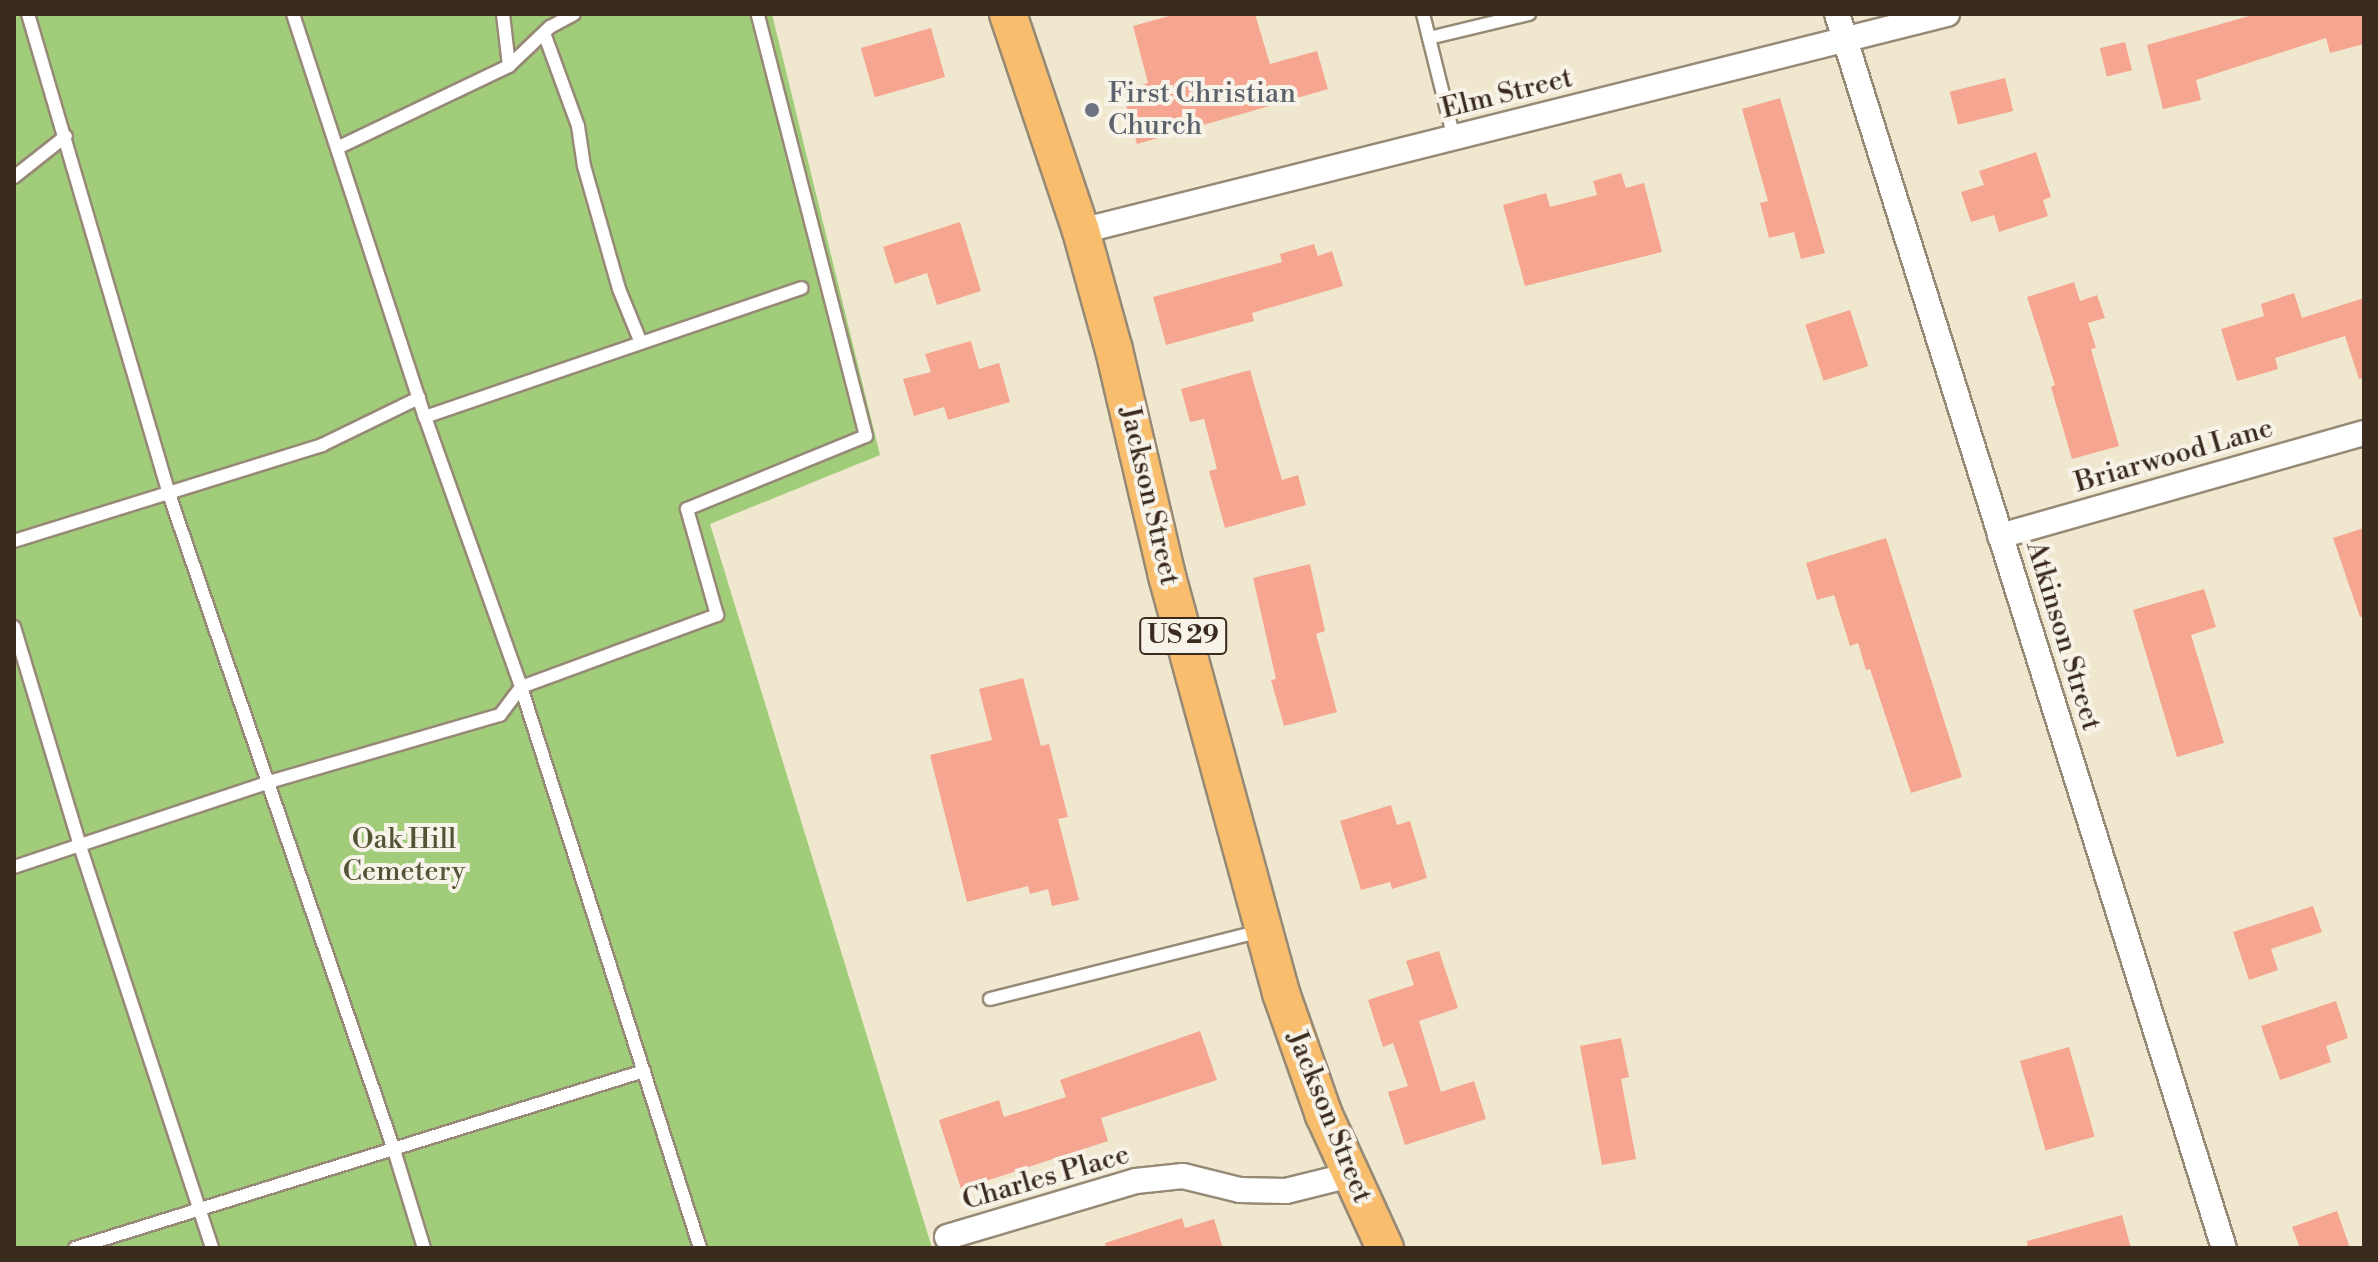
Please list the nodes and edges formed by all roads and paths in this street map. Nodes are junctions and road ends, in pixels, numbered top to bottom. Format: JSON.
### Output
{"nodes":[{"id":1,"x":28,"y":14,"type":"edge"},
{"id":2,"x":293,"y":14,"type":"edge"},
{"id":3,"x":503,"y":14,"type":"edge"},
{"id":4,"x":574,"y":14,"type":"edge"},
{"id":5,"x":758,"y":14,"type":"edge"},
{"id":6,"x":1008,"y":14,"type":"edge"},
{"id":7,"x":1423,"y":14,"type":"edge"},
{"id":8,"x":1529,"y":14,"type":"edge"},
{"id":9,"x":1837,"y":14,"type":"edge"},
{"id":10,"x":1947,"y":14,"type":"edge"},
{"id":11,"x":544,"y":33,"type":"junction"},
{"id":12,"x":1429,"y":38,"type":"junction"},
{"id":13,"x":1844,"y":41,"type":"junction"},
{"id":14,"x":509,"y":66,"type":"junction"},
{"id":15,"x":66,"y":136,"type":"junction"},
{"id":16,"x":1454,"y":138,"type":"junction"},
{"id":17,"x":337,"y":148,"type":"junction"},
{"id":18,"x":14,"y":177,"type":"edge"},
{"id":19,"x":1081,"y":231,"type":"junction"},
{"id":20,"x":801,"y":288,"type":"dead end"},
{"id":21,"x":641,"y":343,"type":"junction"},
{"id":22,"x":419,"y":398,"type":"junction"},
{"id":23,"x":425,"y":417,"type":"junction"},
{"id":24,"x":2364,"y":433,"type":"edge"},
{"id":25,"x":169,"y":494,"type":"junction"},
{"id":26,"x":2000,"y":536,"type":"junction"},
{"id":27,"x":14,"y":541,"type":"edge"},
{"id":28,"x":14,"y":627,"type":"edge"},
{"id":29,"x":521,"y":687,"type":"junction"},
{"id":30,"x":269,"y":782,"type":"junction"},
{"id":31,"x":80,"y":846,"type":"junction"},
{"id":32,"x":14,"y":867,"type":"edge"},
{"id":33,"x":1263,"y":931,"type":"junction"},
{"id":34,"x":990,"y":999,"type":"dead end"},
{"id":35,"x":644,"y":1071,"type":"junction"},
{"id":36,"x":394,"y":1150,"type":"junction"},
{"id":37,"x":1350,"y":1175,"type":"junction"},
{"id":38,"x":200,"y":1211,"type":"junction"},
{"id":39,"x":947,"y":1237,"type":"dead end"},
{"id":40,"x":75,"y":1248,"type":"edge"},
{"id":41,"x":212,"y":1248,"type":"edge"},
{"id":42,"x":424,"y":1248,"type":"edge"},
{"id":43,"x":700,"y":1248,"type":"edge"},
{"id":44,"x":1385,"y":1248,"type":"edge"},
{"id":45,"x":2224,"y":1248,"type":"edge"}],
"edges":[{"from":1,"to":15,"type":"lane"},
{"from":2,"to":17,"type":"lane"},
{"from":3,"to":14,"type":"lane"},
{"from":4,"to":11,"type":"lane"},
{"from":5,"to":29,"type":"lane"},
{"from":6,"to":19,"type":"main road","name":"Jackson Street","number":"US 29"},
{"from":7,"to":12,"type":"lane"},
{"from":8,"to":12,"type":"lane"},
{"from":9,"to":13,"type":"street","name":"Atkinson Street"},
{"from":10,"to":13,"type":"street","name":"Elm Street"},
{"from":11,"to":14,"type":"lane"},
{"from":11,"to":21,"type":"lane"},
{"from":12,"to":16,"type":"lane"},
{"from":13,"to":16,"type":"street","name":"Elm Street"},
{"from":13,"to":26,"type":"street","name":"Atkinson Street"},
{"from":14,"to":17,"type":"lane"},
{"from":15,"to":18,"type":"lane"},
{"from":15,"to":25,"type":"lane"},
{"from":16,"to":19,"type":"street","name":"Elm Street"},
{"from":17,"to":22,"type":"lane"},
{"from":19,"to":33,"type":"main road","name":"Jackson Street","number":"US 29"},
{"from":20,"to":21,"type":"lane"},
{"from":21,"to":23,"type":"lane"},
{"from":22,"to":23,"type":"lane"},
{"from":22,"to":25,"type":"lane"},
{"from":23,"to":29,"type":"lane"},
{"from":24,"to":26,"type":"street","name":"Briarwood Lane"},
{"from":25,"to":27,"type":"lane"},
{"from":25,"to":30,"type":"lane"},
{"from":26,"to":45,"type":"street","name":"Atkinson Street"},
{"from":28,"to":31,"type":"lane"},
{"from":29,"to":30,"type":"lane"},
{"from":29,"to":35,"type":"lane"},
{"from":30,"to":31,"type":"lane"},
{"from":30,"to":36,"type":"lane"},
{"from":31,"to":32,"type":"lane"},
{"from":31,"to":38,"type":"lane"},
{"from":33,"to":34,"type":"lane"},
{"from":33,"to":37,"type":"main road","name":"Jackson Street","number":"US 29"},
{"from":35,"to":36,"type":"lane"},
{"from":35,"to":43,"type":"lane"},
{"from":36,"to":38,"type":"lane"},
{"from":36,"to":42,"type":"lane"},
{"from":37,"to":39,"type":"street","name":"Charles Place"},
{"from":37,"to":44,"type":"main road","name":"Jackson Street","number":"US 29"},
{"from":38,"to":40,"type":"lane"},
{"from":38,"to":41,"type":"lane"}]}
